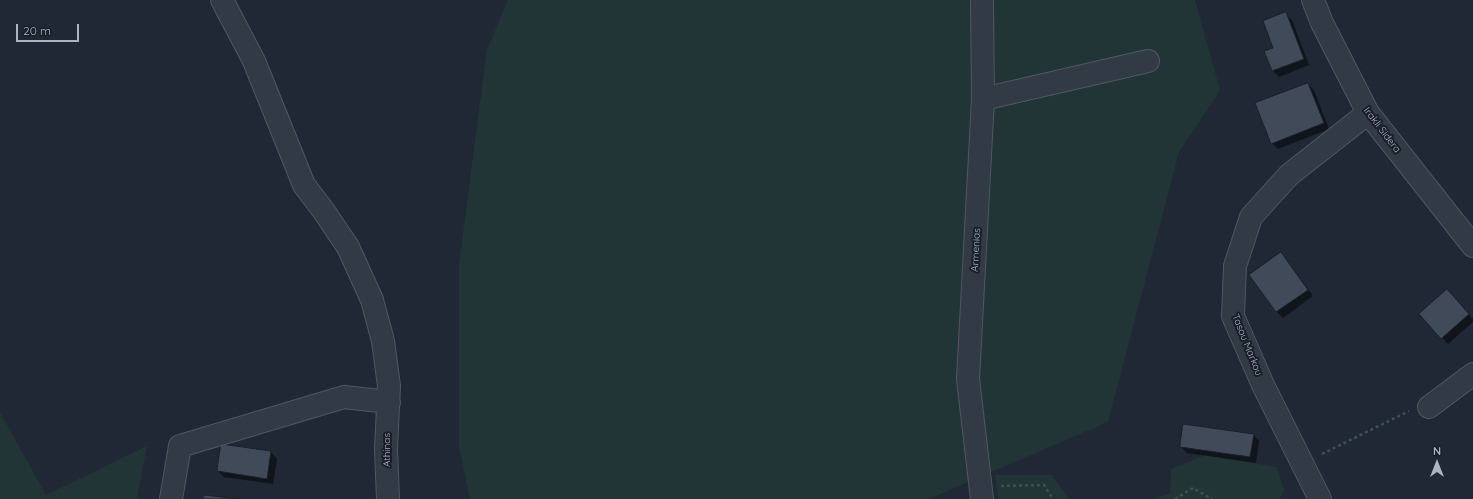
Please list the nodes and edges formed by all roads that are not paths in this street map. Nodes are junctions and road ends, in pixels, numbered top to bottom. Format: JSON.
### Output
{"nodes":[{"id":1,"x":222,"y":0,"type":"edge"},
{"id":2,"x":982,"y":0,"type":"edge"},
{"id":3,"x":1313,"y":0,"type":"edge"},
{"id":4,"x":1148,"y":61,"type":"dead end"},
{"id":5,"x":983,"y":99,"type":"junction"},
{"id":6,"x":1368,"y":114,"type":"junction"},
{"id":7,"x":1473,"y":246,"type":"edge"},
{"id":8,"x":1473,"y":374,"type":"edge"},
{"id":9,"x":389,"y":402,"type":"junction"},
{"id":10,"x":1430,"y":408,"type":"road end"},
{"id":11,"x":982,"y":493,"type":"edge"},
{"id":12,"x":171,"y":499,"type":"edge"},
{"id":13,"x":388,"y":499,"type":"edge"},
{"id":14,"x":1319,"y":499,"type":"edge"}],
"edges":[{"from":1,"to":9,"type":"street","name":"Athinas"},
{"from":2,"to":5,"type":"street","name":"Armenias"},
{"from":3,"to":6,"type":"street","name":"Irakli Sidera"},
{"from":4,"to":5,"type":"street"},
{"from":5,"to":11,"type":"street","name":"Armenias"},
{"from":6,"to":7,"type":"street","name":"Irakli Sidera"},
{"from":6,"to":14,"type":"street","name":"Tasou Markou"},
{"from":8,"to":10,"type":"street"},
{"from":9,"to":12,"type":"street"},
{"from":9,"to":13,"type":"street","name":"Athinas"}]}
